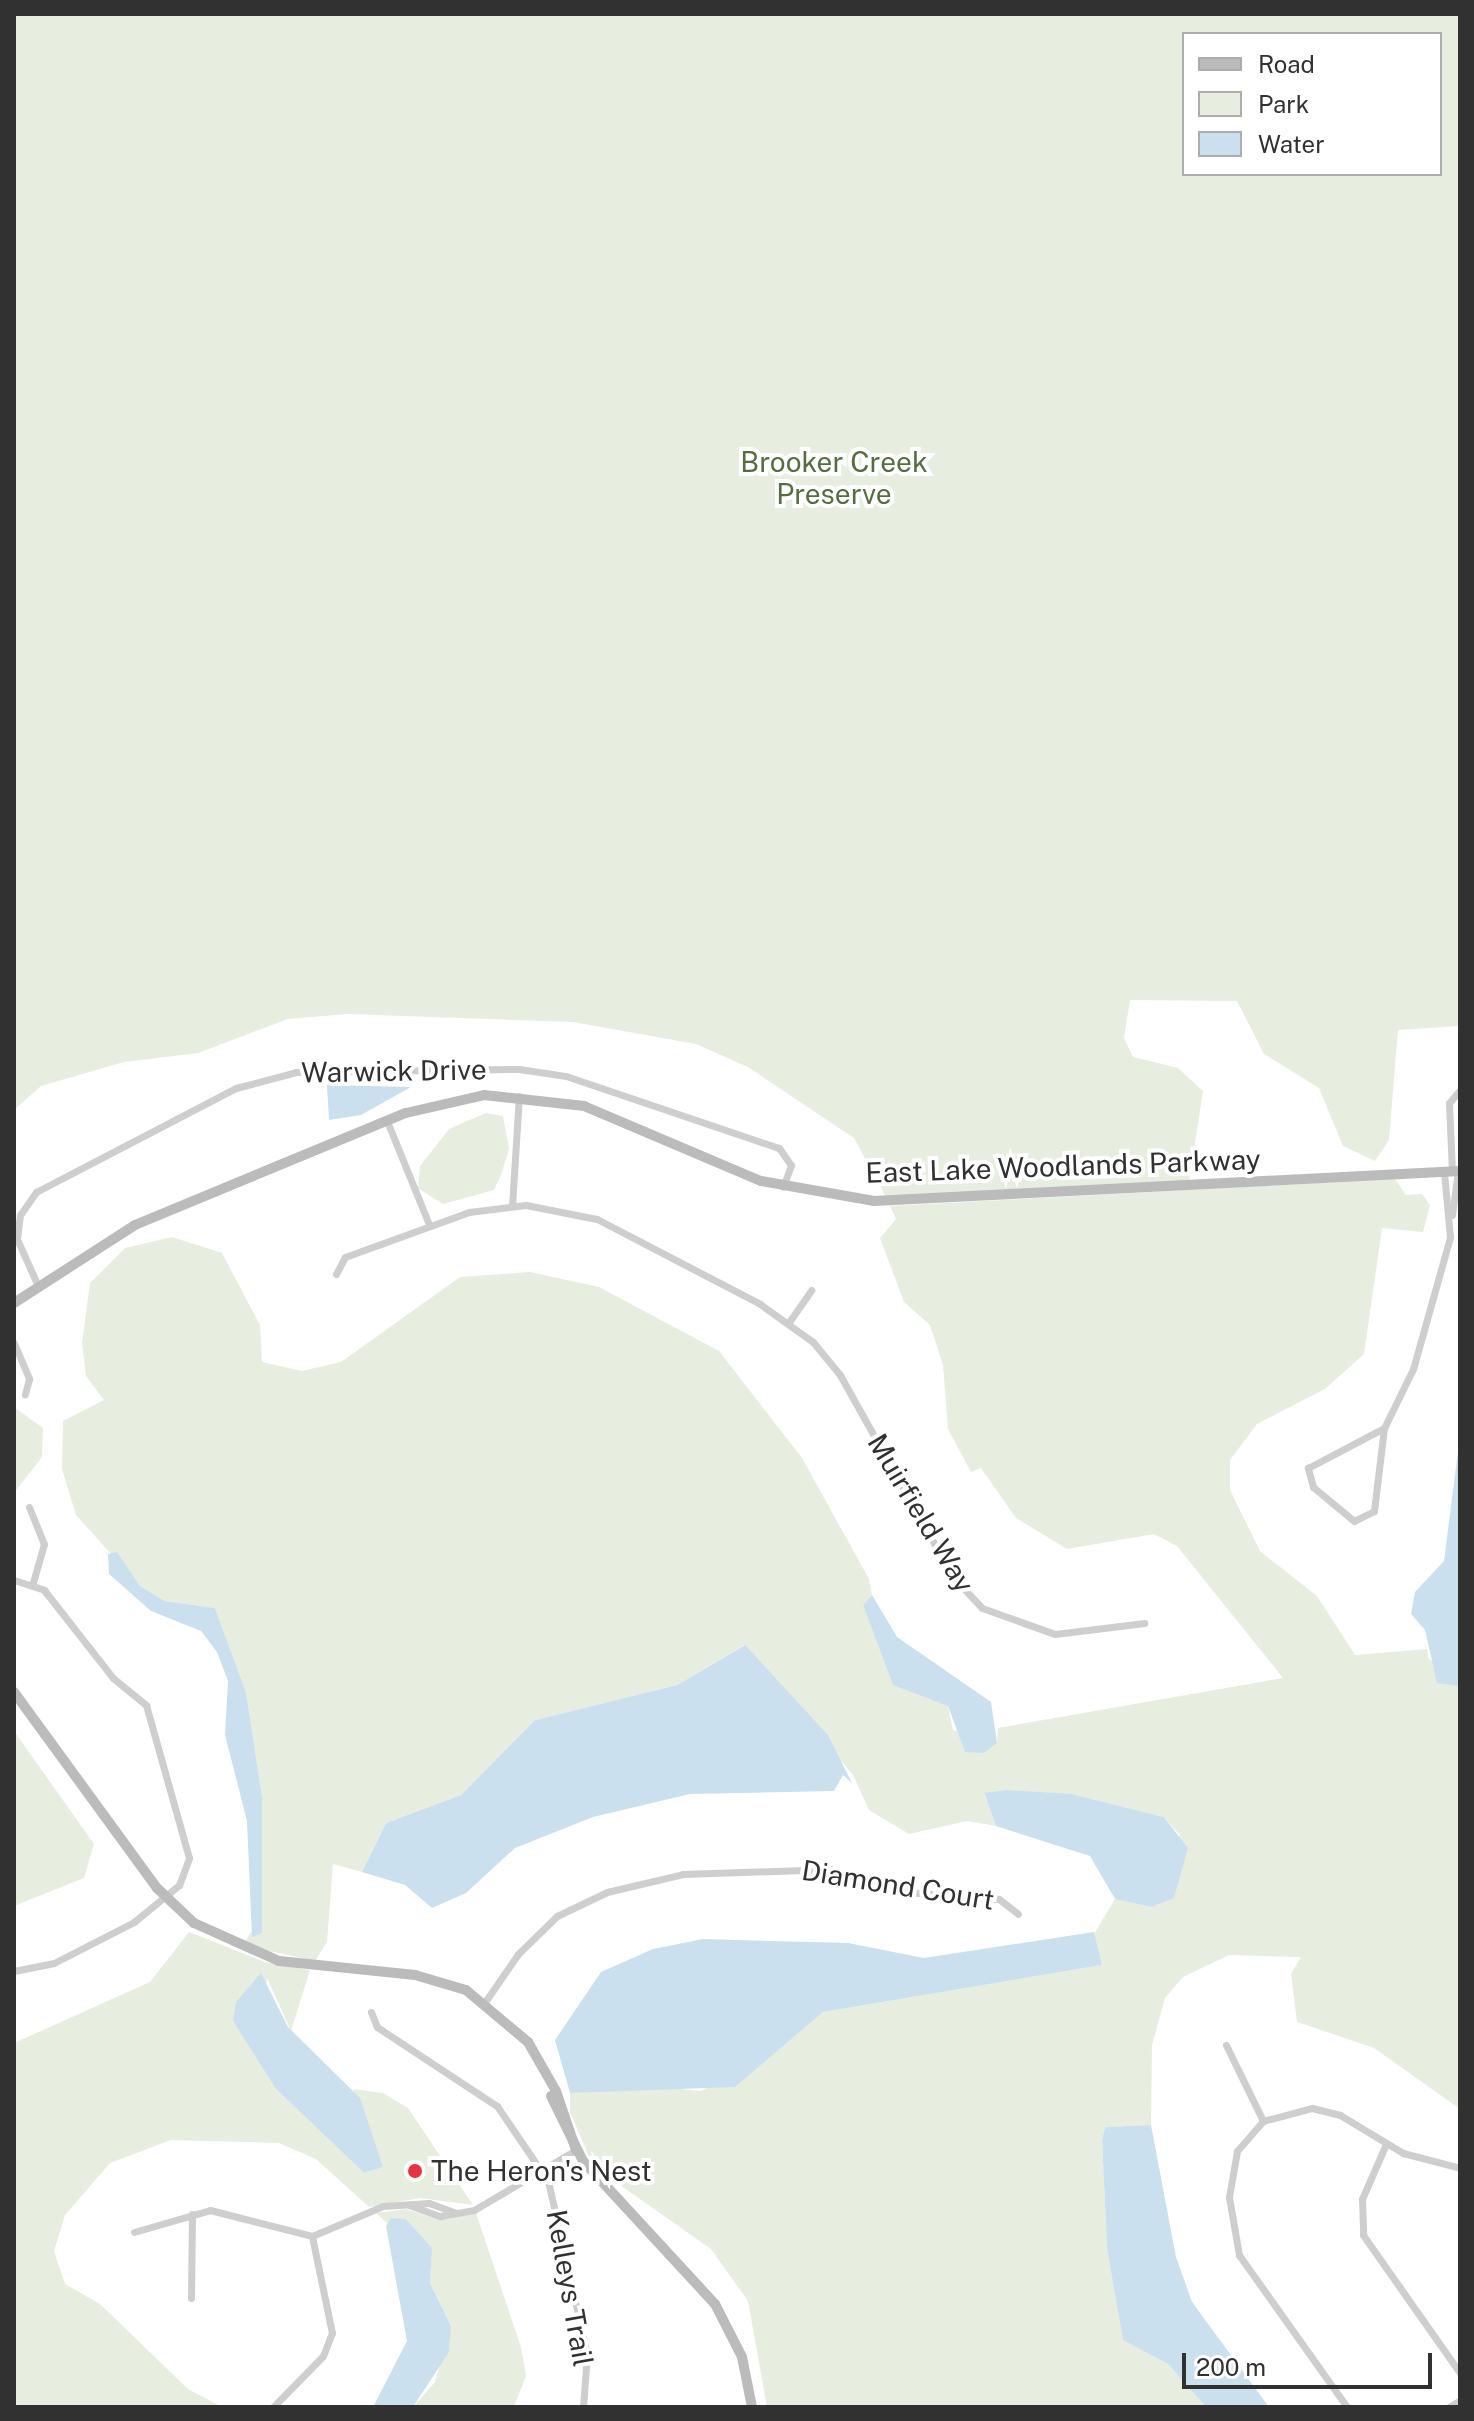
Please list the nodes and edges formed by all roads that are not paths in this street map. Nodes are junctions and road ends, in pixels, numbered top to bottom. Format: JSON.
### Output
{"nodes":[{"id":1,"x":1460,"y":1090,"type":"edge"},
{"id":2,"x":519,"y":1096,"type":"junction"},
{"id":3,"x":387,"y":1121,"type":"junction"},
{"id":4,"x":1454,"y":1171,"type":"edge"},
{"id":5,"x":783,"y":1187,"type":"junction"},
{"id":6,"x":512,"y":1206,"type":"junction"},
{"id":7,"x":1452,"y":1215,"type":"junction"},
{"id":8,"x":428,"y":1222,"type":"junction"},
{"id":9,"x":336,"y":1274,"type":"dead end"},
{"id":10,"x":38,"y":1286,"type":"junction"},
{"id":11,"x":811,"y":1290,"type":"dead end"},
{"id":12,"x":14,"y":1303,"type":"edge"},
{"id":13,"x":789,"y":1322,"type":"junction"},
{"id":14,"x":14,"y":1343,"type":"edge"},
{"id":15,"x":25,"y":1394,"type":"dead end"},
{"id":16,"x":1384,"y":1428,"type":"junction"},
{"id":17,"x":29,"y":1507,"type":"dead end"},
{"id":18,"x":14,"y":1580,"type":"edge"},
{"id":19,"x":33,"y":1582,"type":"junction"},
{"id":20,"x":1144,"y":1623,"type":"dead end"},
{"id":21,"x":14,"y":1692,"type":"edge"},
{"id":22,"x":166,"y":1898,"type":"junction"},
{"id":23,"x":1018,"y":1914,"type":"dead end"},
{"id":24,"x":14,"y":1971,"type":"edge"},
{"id":25,"x":485,"y":2002,"type":"junction"},
{"id":26,"x":371,"y":2012,"type":"dead end"},
{"id":27,"x":1226,"y":2045,"type":"dead end"},
{"id":28,"x":1263,"y":2121,"type":"junction"},
{"id":29,"x":1386,"y":2144,"type":"junction"},
{"id":30,"x":576,"y":2150,"type":"junction"},
{"id":31,"x":1460,"y":2168,"type":"edge"},
{"id":32,"x":542,"y":2170,"type":"junction"},
{"id":33,"x":192,"y":2214,"type":"junction"},
{"id":34,"x":134,"y":2232,"type":"dead end"},
{"id":35,"x":312,"y":2236,"type":"junction"},
{"id":36,"x":191,"y":2298,"type":"dead end"},
{"id":37,"x":1460,"y":2373,"type":"edge"},
{"id":38,"x":1460,"y":2400,"type":"edge"},
{"id":39,"x":273,"y":2407,"type":"edge"},
{"id":40,"x":583,"y":2407,"type":"edge"},
{"id":41,"x":752,"y":2407,"type":"edge"},
{"id":42,"x":1347,"y":2407,"type":"edge"},
{"id":43,"x":1449,"y":2407,"type":"edge"}],
"edges":[{"from":1,"to":4,"type":"street"},
{"from":2,"to":3,"type":"street","name":"East Lake Woodlands Parkway"},
{"from":2,"to":5,"type":"street","name":"East Lake Woodlands Parkway"},
{"from":2,"to":6,"type":"street"},
{"from":3,"to":8,"type":"street"},
{"from":3,"to":10,"type":"street","name":"East Lake Woodlands Parkway"},
{"from":4,"to":5,"type":"street","name":"East Lake Woodlands Parkway"},
{"from":4,"to":7,"type":"street"},
{"from":4,"to":7,"type":"street"},
{"from":5,"to":10,"type":"street","name":"Warwick Drive"},
{"from":6,"to":8,"type":"street","name":"Muirfield Way"},
{"from":6,"to":13,"type":"street","name":"Muirfield Way"},
{"from":7,"to":16,"type":"street"},
{"from":8,"to":9,"type":"street","name":"Muirfield Way"},
{"from":10,"to":12,"type":"street","name":"East Lake Woodlands Parkway"},
{"from":11,"to":13,"type":"street"},
{"from":13,"to":20,"type":"street","name":"Muirfield Way"},
{"from":14,"to":15,"type":"street"},
{"from":16,"to":16,"type":"street"},
{"from":17,"to":19,"type":"street"},
{"from":18,"to":19,"type":"street"},
{"from":19,"to":22,"type":"street"},
{"from":21,"to":22,"type":"street"},
{"from":22,"to":24,"type":"street"},
{"from":22,"to":25,"type":"street"},
{"from":23,"to":25,"type":"street","name":"Diamond Court"},
{"from":25,"to":30,"type":"street"},
{"from":26,"to":32,"type":"street","name":"Kelleys Trail"},
{"from":27,"to":28,"type":"street"},
{"from":28,"to":29,"type":"street"},
{"from":28,"to":42,"type":"street"},
{"from":29,"to":31,"type":"street"},
{"from":29,"to":37,"type":"street"},
{"from":30,"to":32,"type":"street"},
{"from":30,"to":41,"type":"street"},
{"from":32,"to":35,"type":"street"},
{"from":32,"to":40,"type":"street","name":"Kelleys Trail"},
{"from":33,"to":34,"type":"street"},
{"from":33,"to":35,"type":"street"},
{"from":33,"to":36,"type":"street"},
{"from":35,"to":39,"type":"street"},
{"from":38,"to":43,"type":"street"}]}
